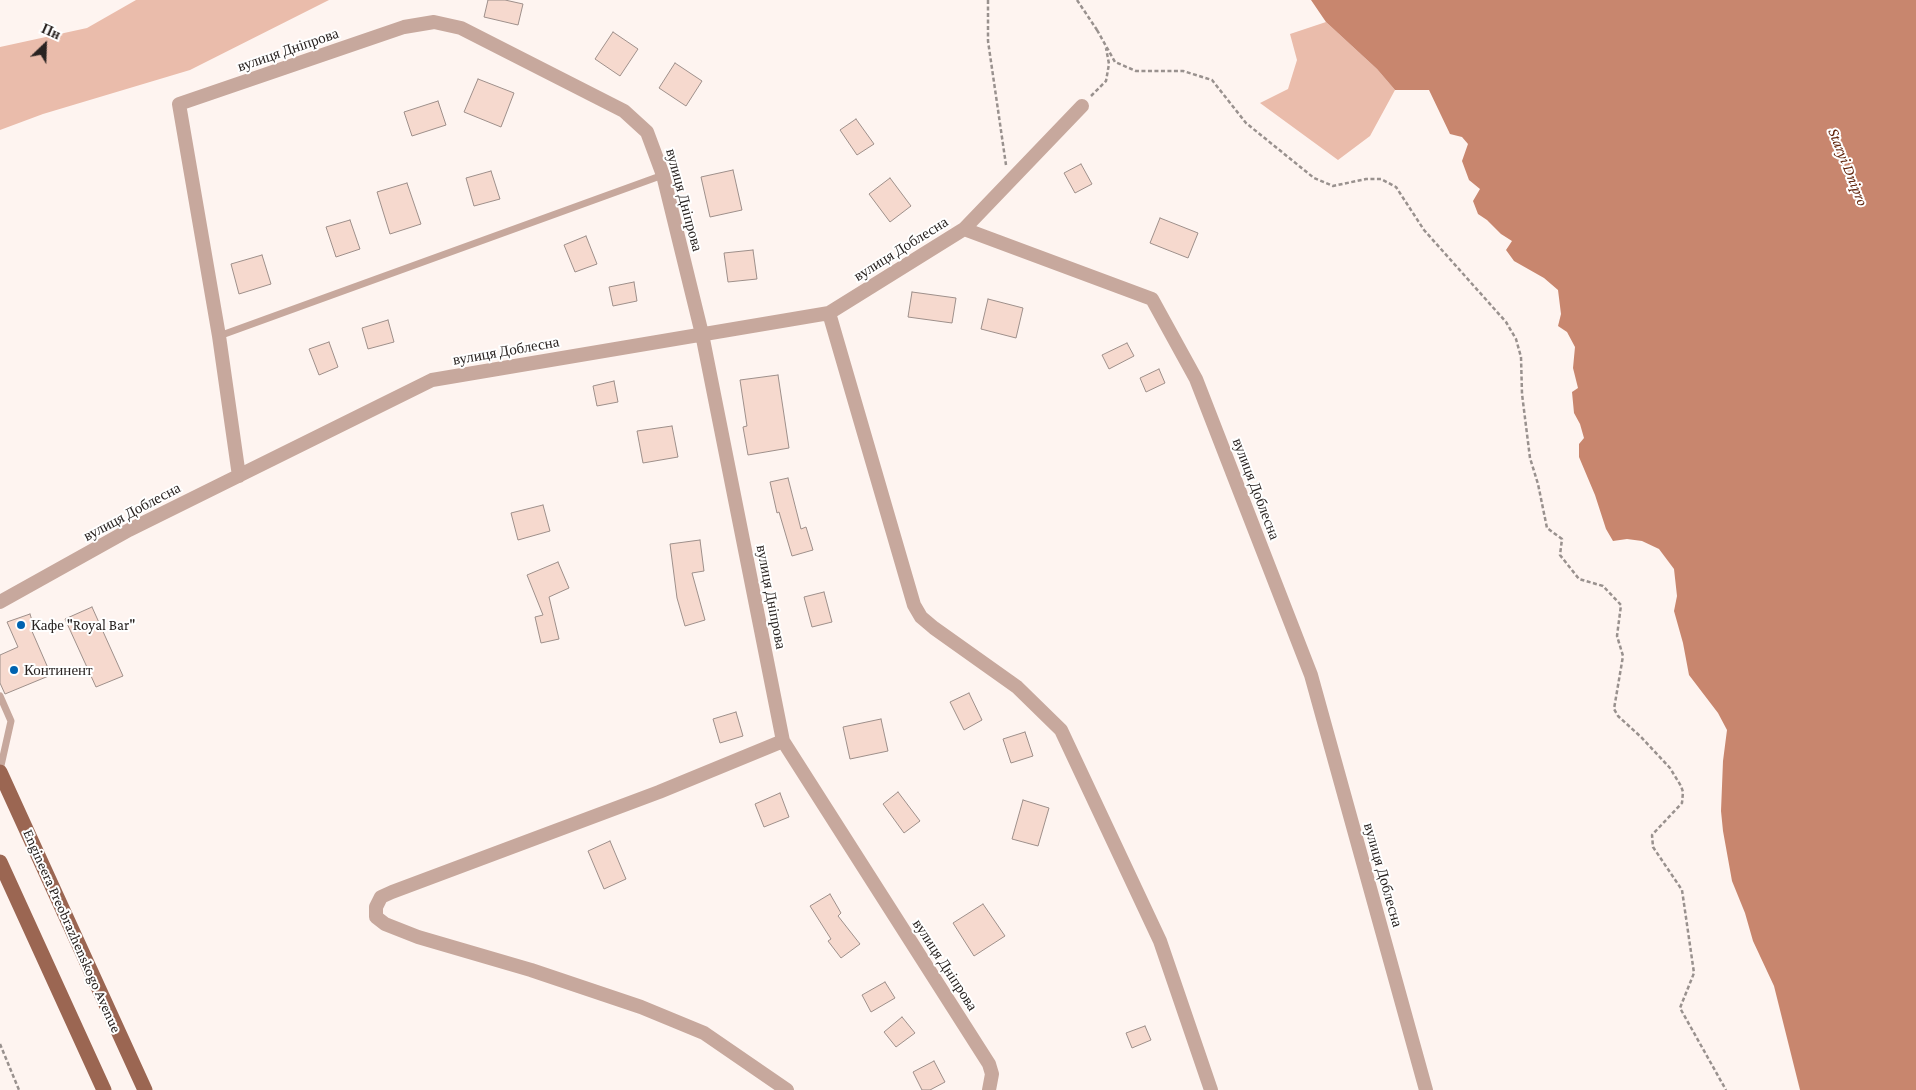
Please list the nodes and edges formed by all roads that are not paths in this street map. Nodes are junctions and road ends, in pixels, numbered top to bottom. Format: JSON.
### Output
{"nodes":[{"id":1,"x":1082,"y":106,"type":"road end"},
{"id":2,"x":663,"y":175,"type":"junction"},
{"id":3,"x":964,"y":229,"type":"junction"},
{"id":4,"x":829,"y":313,"type":"junction"},
{"id":5,"x":702,"y":334,"type":"junction"},
{"id":6,"x":219,"y":336,"type":"junction"},
{"id":7,"x":239,"y":476,"type":"junction"},
{"id":8,"x":0,"y":602,"type":"edge"},
{"id":9,"x":0,"y":696,"type":"edge"},
{"id":10,"x":783,"y":740,"type":"junction"},
{"id":11,"x":0,"y":771,"type":"edge"},
{"id":12,"x":0,"y":862,"type":"edge"},
{"id":13,"x":104,"y":1090,"type":"edge"},
{"id":14,"x":145,"y":1090,"type":"edge"},
{"id":15,"x":786,"y":1090,"type":"edge"},
{"id":16,"x":989,"y":1090,"type":"edge"},
{"id":17,"x":1210,"y":1090,"type":"edge"},
{"id":18,"x":1426,"y":1090,"type":"edge"}],
"edges":[{"from":1,"to":3,"type":"street"},
{"from":2,"to":5,"type":"street","name":"вулиця Дніпрова"},
{"from":2,"to":6,"type":"lane"},
{"from":2,"to":6,"type":"street","name":"вулиця Дніпрова"},
{"from":3,"to":4,"type":"street","name":"вулиця Доблесна"},
{"from":3,"to":18,"type":"street","name":"вулиця Доблесна"},
{"from":4,"to":5,"type":"street","name":"вулиця Доблесна"},
{"from":4,"to":17,"type":"street"},
{"from":5,"to":7,"type":"street","name":"вулиця Доблесна"},
{"from":5,"to":10,"type":"street","name":"вулиця Дніпрова"},
{"from":6,"to":7,"type":"street","name":"вулиця Дніпрова"},
{"from":7,"to":8,"type":"street","name":"вулиця Доблесна"},
{"from":9,"to":11,"type":"lane"},
{"from":10,"to":15,"type":"street"},
{"from":10,"to":16,"type":"street","name":"вулиця Дніпрова"},
{"from":11,"to":14,"type":"main road","name":"Engineera Preobrazhenskogo Avenue"},
{"from":12,"to":13,"type":"main road"}]}
